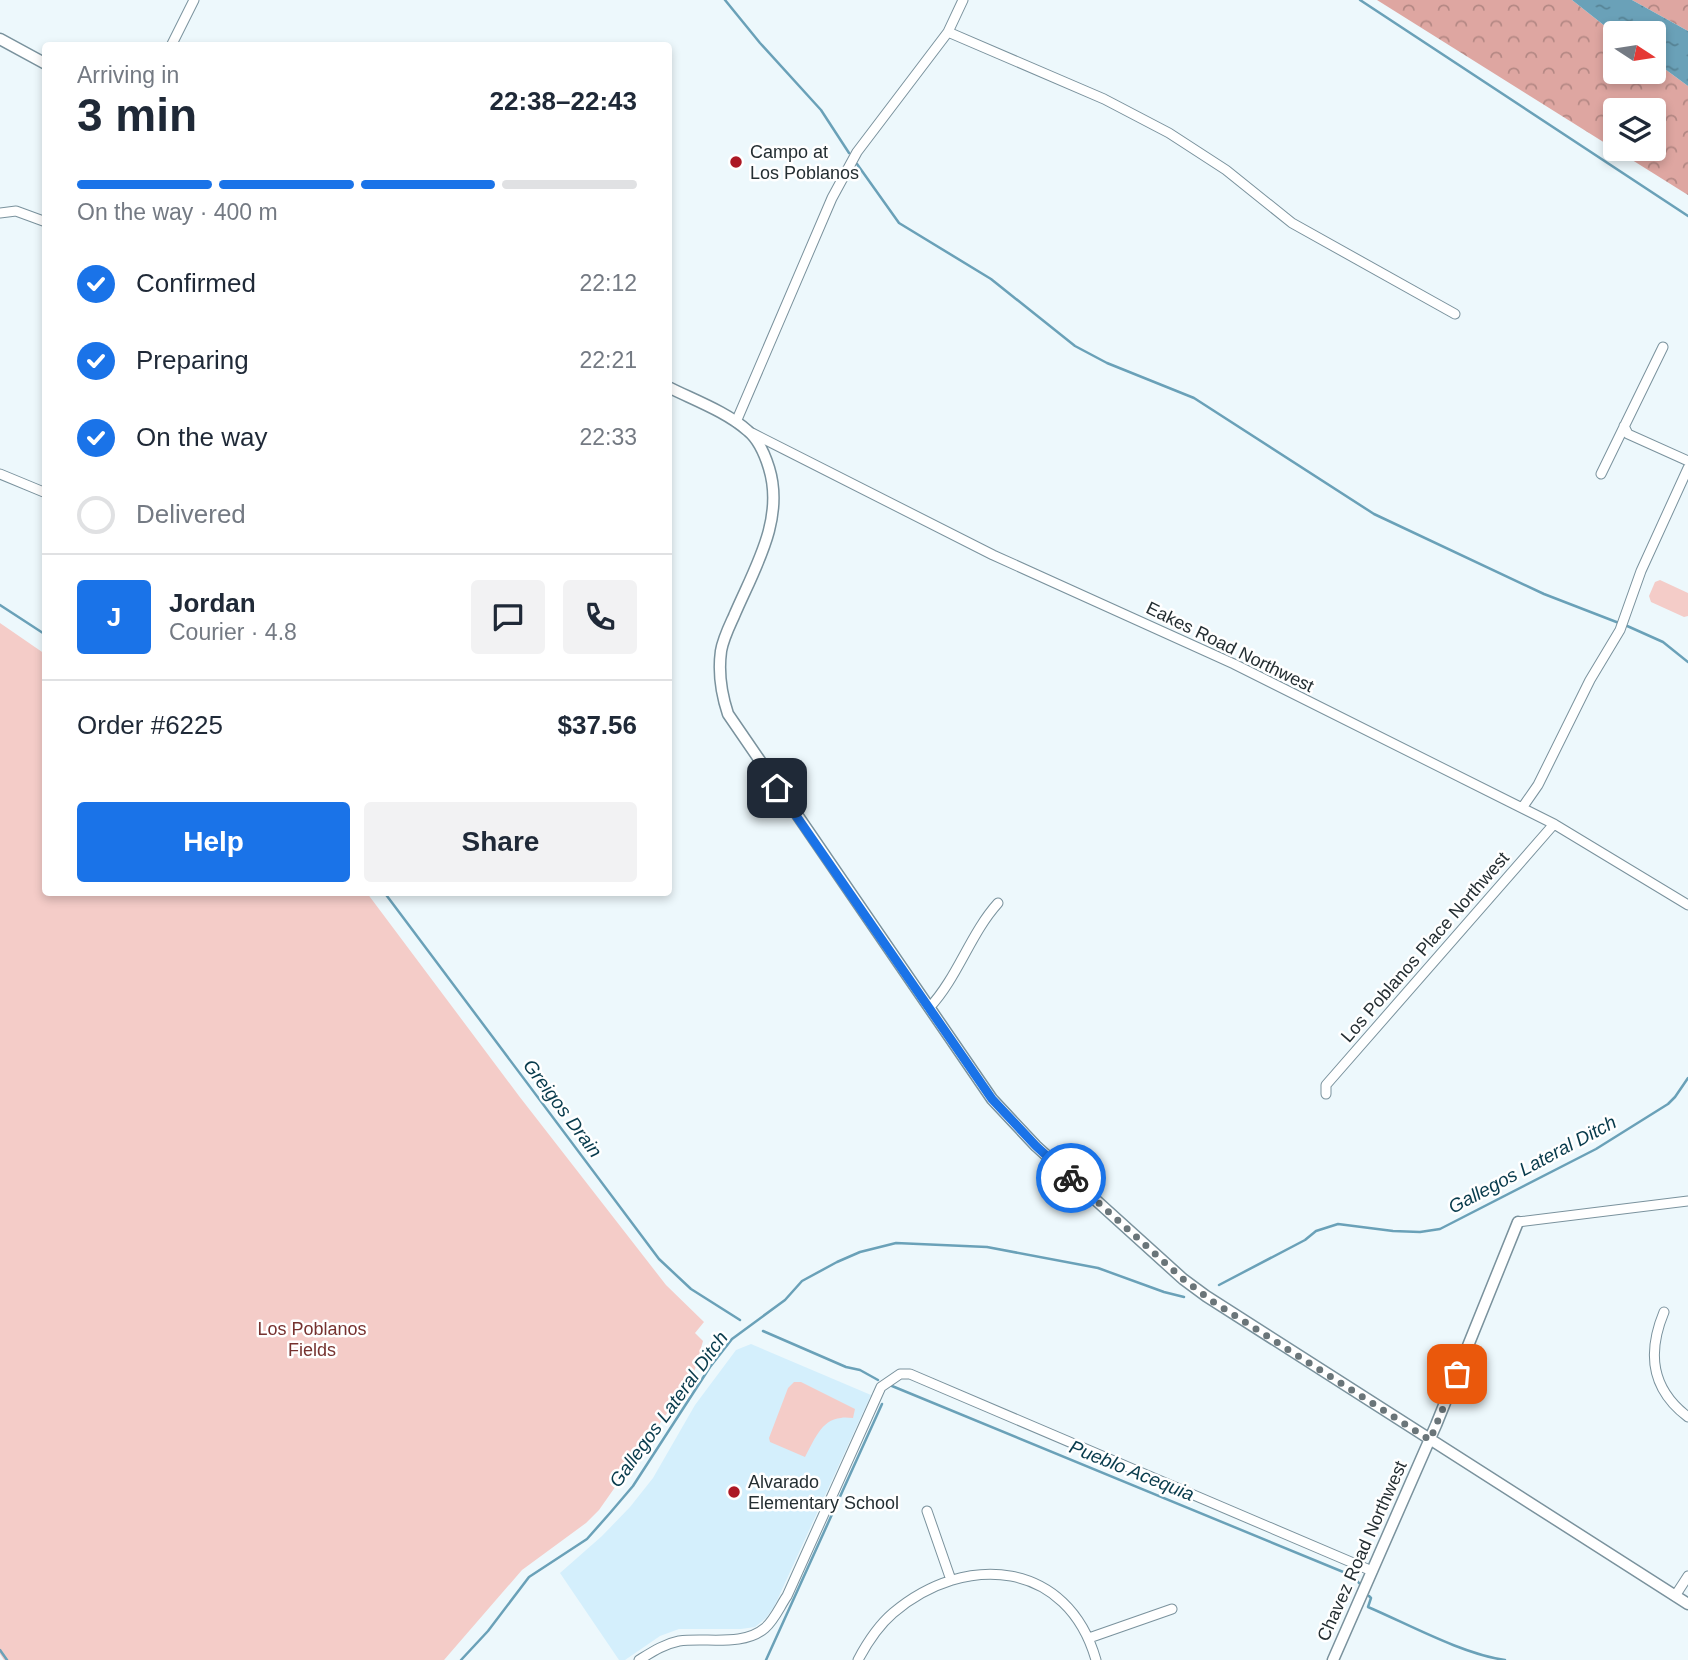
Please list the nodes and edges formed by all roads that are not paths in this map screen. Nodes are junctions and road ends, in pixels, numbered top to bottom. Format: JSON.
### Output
{"nodes":[{"id":1,"x":194,"y":0,"type":"edge"},
{"id":2,"x":963,"y":0,"type":"edge"},
{"id":3,"x":948,"y":32,"type":"junction"},
{"id":4,"x":0,"y":39,"type":"edge"},
{"id":5,"x":173,"y":42,"type":"edge"},
{"id":6,"x":42,"y":62,"type":"edge"},
{"id":7,"x":0,"y":213,"type":"edge"},
{"id":8,"x":42,"y":221,"type":"edge"},
{"id":9,"x":1455,"y":314,"type":"dead end"},
{"id":10,"x":1664,"y":347,"type":"dead end"},
{"id":11,"x":672,"y":389,"type":"edge"},
{"id":12,"x":736,"y":422,"type":"junction"},
{"id":13,"x":1624,"y":426,"type":"junction"},
{"id":14,"x":751,"y":433,"type":"junction"},
{"id":15,"x":1688,"y":461,"type":"edge"},
{"id":16,"x":1688,"y":468,"type":"edge"},
{"id":17,"x":0,"y":474,"type":"edge"},
{"id":18,"x":1601,"y":474,"type":"dead end"},
{"id":19,"x":42,"y":491,"type":"edge"},
{"id":20,"x":1522,"y":808,"type":"junction"},
{"id":21,"x":1554,"y":824,"type":"junction"},
{"id":22,"x":998,"y":903,"type":"dead end"},
{"id":23,"x":1688,"y":905,"type":"edge"},
{"id":24,"x":929,"y":1008,"type":"junction"},
{"id":25,"x":1326,"y":1094,"type":"dead end"},
{"id":26,"x":1688,"y":1201,"type":"edge"},
{"id":27,"x":1518,"y":1222,"type":"joint"},
{"id":28,"x":1664,"y":1312,"type":"dead end"},
{"id":29,"x":1688,"y":1417,"type":"edge"},
{"id":30,"x":1430,"y":1440,"type":"junction"},
{"id":31,"x":927,"y":1511,"type":"dead end"},
{"id":32,"x":1372,"y":1571,"type":"junction"},
{"id":33,"x":1688,"y":1576,"type":"edge"},
{"id":34,"x":951,"y":1580,"type":"junction"},
{"id":35,"x":1675,"y":1596,"type":"junction"},
{"id":36,"x":1688,"y":1604,"type":"edge"},
{"id":37,"x":1172,"y":1609,"type":"dead end"},
{"id":38,"x":1090,"y":1638,"type":"junction"},
{"id":39,"x":639,"y":1660,"type":"edge"},
{"id":40,"x":858,"y":1660,"type":"edge"},
{"id":41,"x":1096,"y":1660,"type":"edge"},
{"id":42,"x":1334,"y":1660,"type":"edge"}],
"edges":[{"from":1,"to":5,"type":"street"},
{"from":2,"to":3,"type":"street"},
{"from":3,"to":9,"type":"street"},
{"from":3,"to":12,"type":"street"},
{"from":4,"to":6,"type":"street"},
{"from":7,"to":8,"type":"street"},
{"from":10,"to":13,"type":"street"},
{"from":11,"to":12,"type":"street"},
{"from":12,"to":14,"type":"street"},
{"from":13,"to":15,"type":"street"},
{"from":13,"to":18,"type":"street"},
{"from":14,"to":20,"type":"street","name":"Eakes Road Northwest"},
{"from":14,"to":24,"type":"street"},
{"from":16,"to":20,"type":"street"},
{"from":17,"to":19,"type":"street"},
{"from":20,"to":21,"type":"street","name":"Eakes Road Northwest"},
{"from":21,"to":23,"type":"street","name":"Eakes Road Northwest"},
{"from":21,"to":25,"type":"street","name":"Los Poblanos Place Northwest"},
{"from":22,"to":24,"type":"street"},
{"from":24,"to":30,"type":"street"},
{"from":26,"to":27,"type":"street"},
{"from":27,"to":30,"type":"street","name":"Chavez Road Northwest"},
{"from":28,"to":29,"type":"street"},
{"from":30,"to":32,"type":"street","name":"Chavez Road Northwest"},
{"from":30,"to":35,"type":"street"},
{"from":31,"to":34,"type":"street"},
{"from":32,"to":39,"type":"street"},
{"from":32,"to":42,"type":"street","name":"Chavez Road Northwest"},
{"from":33,"to":35,"type":"street"},
{"from":34,"to":38,"type":"street"},
{"from":34,"to":40,"type":"street"},
{"from":35,"to":36,"type":"street"},
{"from":37,"to":38,"type":"street"},
{"from":38,"to":41,"type":"street"}]}
